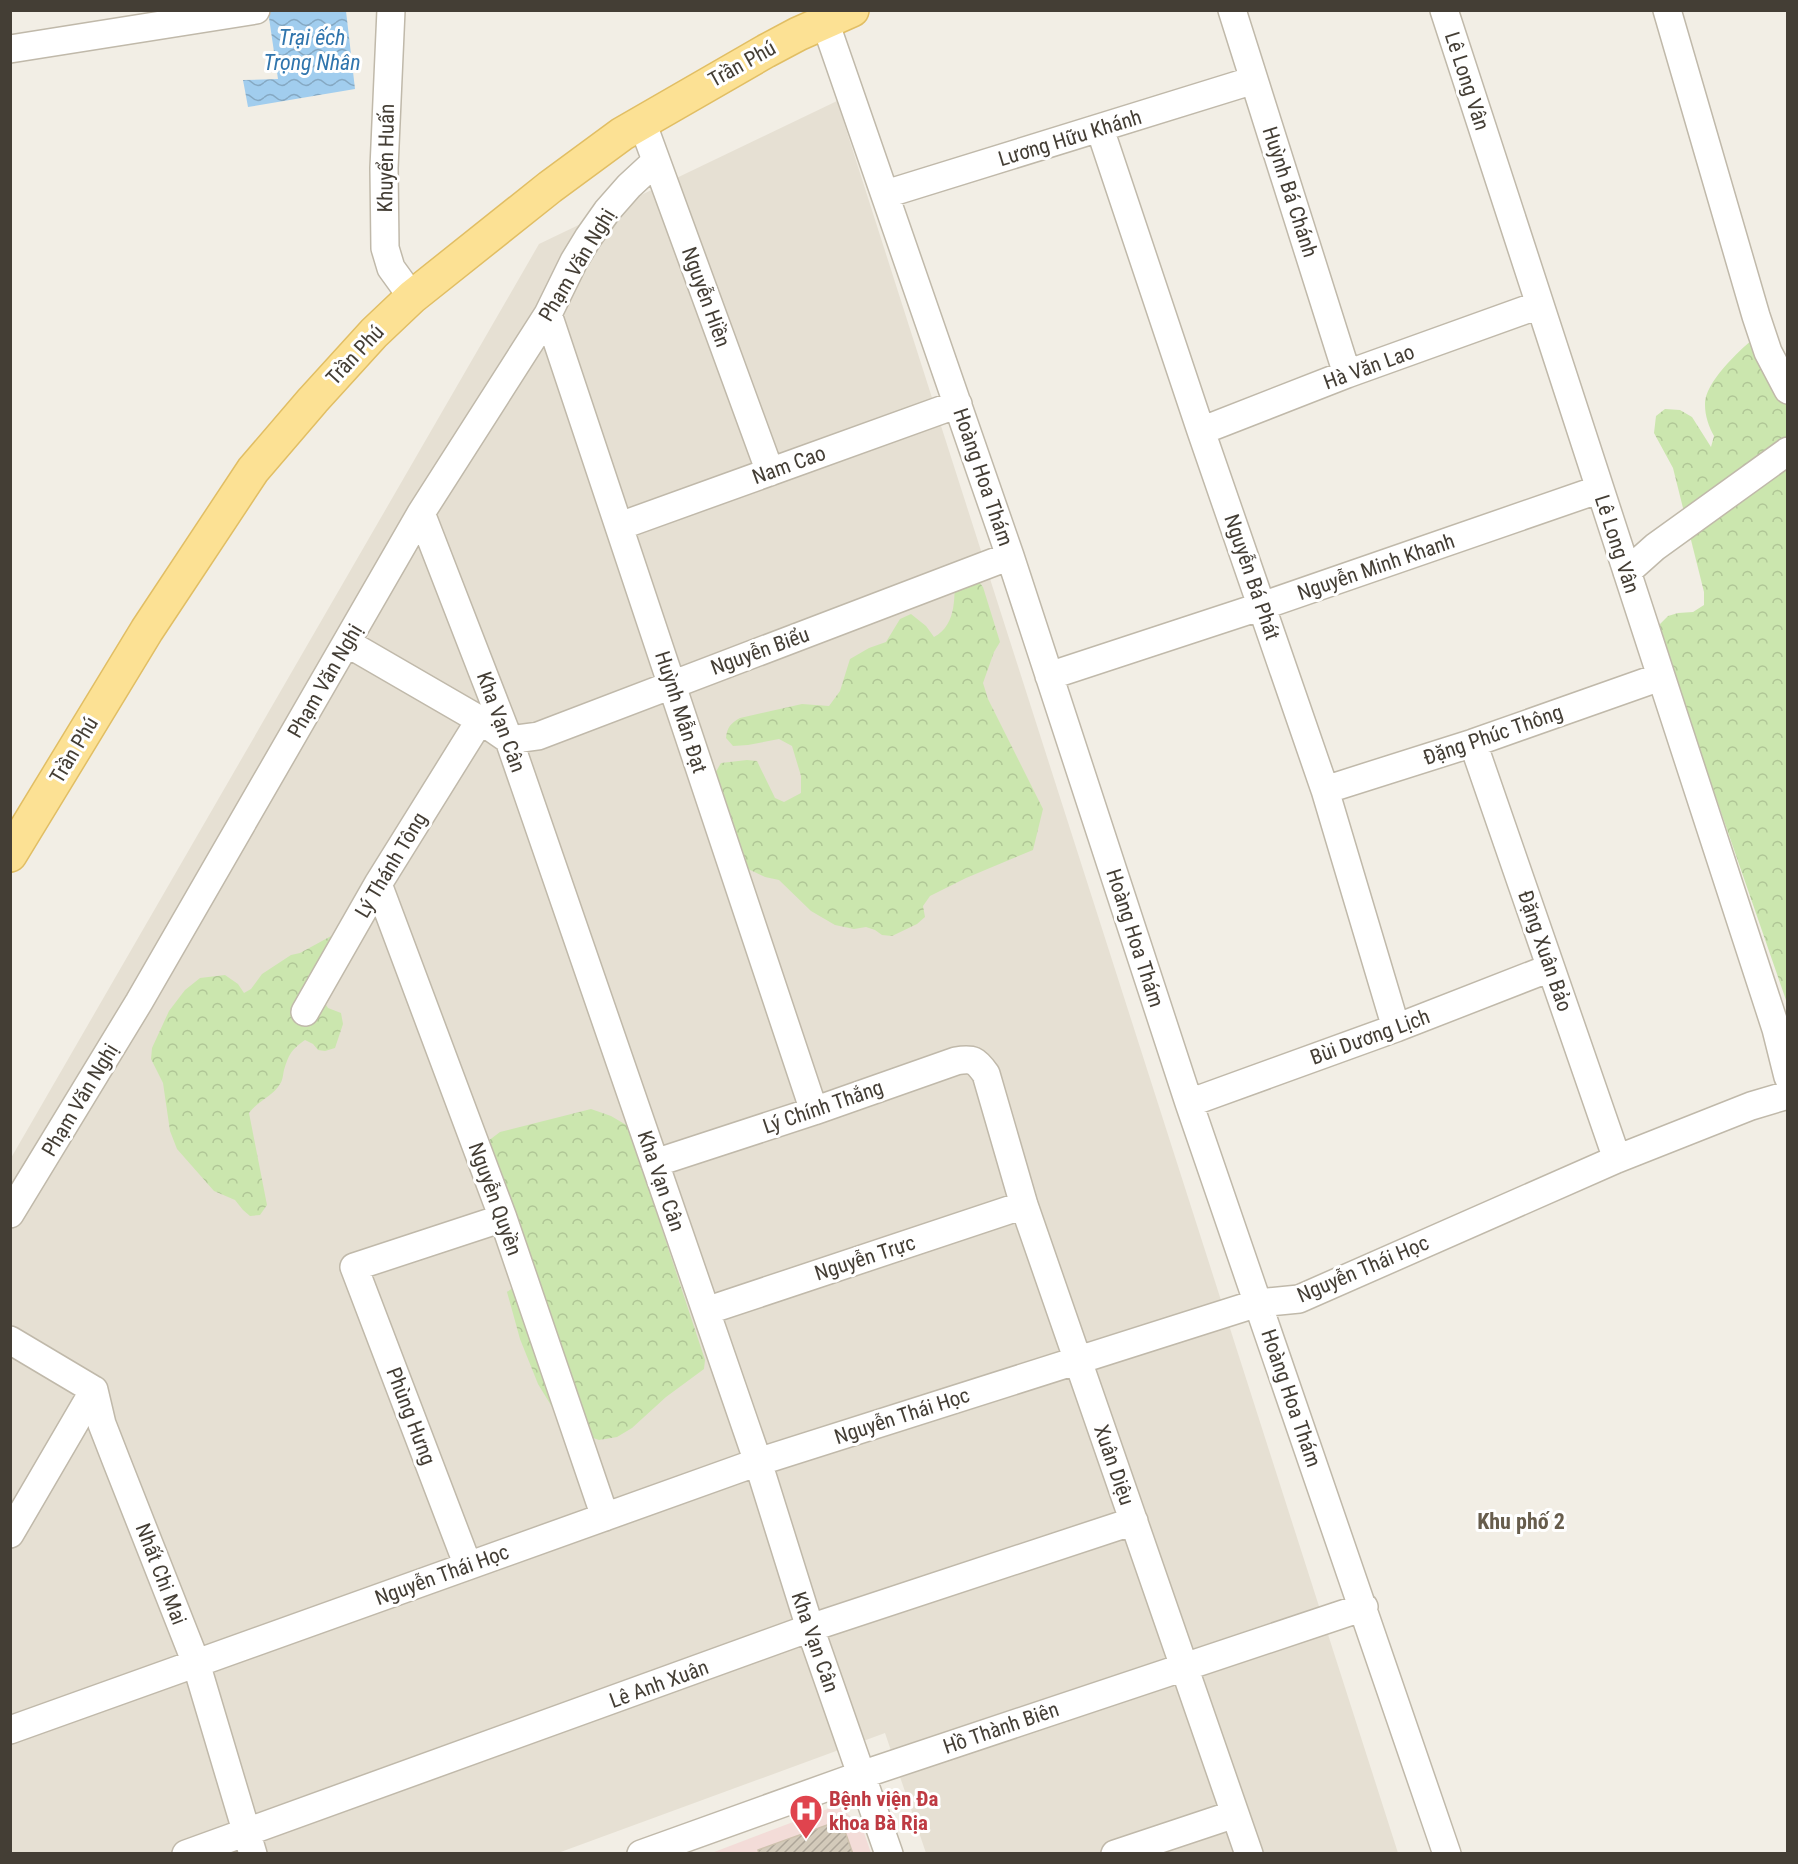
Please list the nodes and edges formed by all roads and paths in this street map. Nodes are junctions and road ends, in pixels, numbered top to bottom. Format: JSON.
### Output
{"nodes":[{"id":1,"x":256,"y":10,"type":"edge"},
{"id":2,"x":391,"y":10,"type":"edge"},
{"id":3,"x":1232,"y":10,"type":"edge"},
{"id":4,"x":1444,"y":10,"type":"edge"},
{"id":5,"x":1667,"y":10,"type":"edge"},
{"id":6,"x":839,"y":16,"type":"edge"},
{"id":7,"x":10,"y":49,"type":"edge"},
{"id":8,"x":1254,"y":80,"type":"junction"},
{"id":9,"x":642,"y":122,"type":"junction"},
{"id":10,"x":1100,"y":129,"type":"junction"},
{"id":11,"x":656,"y":160,"type":"junction"},
{"id":12,"x":886,"y":194,"type":"junction"},
{"id":13,"x":412,"y":297,"type":"junction"},
{"id":14,"x":1539,"y":305,"type":"junction"},
{"id":15,"x":548,"y":314,"type":"junction"},
{"id":16,"x":1347,"y":374,"type":"junction"},
{"id":17,"x":1788,"y":390,"type":"edge"},
{"id":18,"x":958,"y":404,"type":"junction"},
{"id":19,"x":1201,"y":431,"type":"junction"},
{"id":20,"x":1788,"y":451,"type":"edge"},
{"id":21,"x":770,"y":472,"type":"junction"},
{"id":22,"x":1600,"y":489,"type":"junction"},
{"id":23,"x":421,"y":513,"type":"junction"},
{"id":24,"x":620,"y":526,"type":"junction"},
{"id":25,"x":1010,"y":556,"type":"junction"},
{"id":26,"x":1627,"y":572,"type":"junction"},
{"id":27,"x":1262,"y":606,"type":"junction"},
{"id":28,"x":347,"y":643,"type":"junction"},
{"id":29,"x":1049,"y":676,"type":"junction"},
{"id":30,"x":1660,"y":677,"type":"junction"},
{"id":31,"x":672,"y":684,"type":"junction"},
{"id":32,"x":480,"y":720,"type":"junction"},
{"id":33,"x":509,"y":740,"type":"junction"},
{"id":34,"x":1473,"y":743,"type":"junction"},
{"id":35,"x":1326,"y":790,"type":"junction"},
{"id":36,"x":10,"y":855,"type":"edge"},
{"id":37,"x":378,"y":884,"type":"junction"},
{"id":38,"x":1550,"y":968,"type":"junction"},
{"id":39,"x":305,"y":1012,"type":"dead end"},
{"id":40,"x":1396,"y":1028,"type":"junction"},
{"id":41,"x":986,"y":1074,"type":"joint"},
{"id":42,"x":1788,"y":1077,"type":"edge"},
{"id":43,"x":1788,"y":1095,"type":"edge"},
{"id":44,"x":1189,"y":1103,"type":"junction"},
{"id":45,"x":814,"y":1111,"type":"junction"},
{"id":46,"x":1617,"y":1159,"type":"junction"},
{"id":47,"x":655,"y":1163,"type":"junction"},
{"id":48,"x":1024,"y":1205,"type":"junction"},
{"id":49,"x":10,"y":1214,"type":"edge"},
{"id":50,"x":503,"y":1218,"type":"junction"},
{"id":51,"x":1258,"y":1303,"type":"junction"},
{"id":52,"x":706,"y":1311,"type":"junction"},
{"id":53,"x":10,"y":1340,"type":"edge"},
{"id":54,"x":1078,"y":1360,"type":"junction"},
{"id":55,"x":94,"y":1390,"type":"junction"},
{"id":56,"x":758,"y":1462,"type":"junction"},
{"id":57,"x":605,"y":1517,"type":"junction"},
{"id":58,"x":1134,"y":1521,"type":"junction"},
{"id":59,"x":10,"y":1534,"type":"edge"},
{"id":60,"x":468,"y":1566,"type":"junction"},
{"id":61,"x":1364,"y":1608,"type":"junction"},
{"id":62,"x":810,"y":1628,"type":"junction"},
{"id":63,"x":196,"y":1664,"type":"junction"},
{"id":64,"x":1184,"y":1666,"type":"junction"},
{"id":65,"x":10,"y":1730,"type":"edge"},
{"id":66,"x":861,"y":1775,"type":"junction"},
{"id":67,"x":1235,"y":1814,"type":"junction"},
{"id":68,"x":250,"y":1843,"type":"edge"},
{"id":69,"x":186,"y":1854,"type":"edge"},
{"id":70,"x":641,"y":1854,"type":"edge"},
{"id":71,"x":889,"y":1854,"type":"edge"},
{"id":72,"x":1115,"y":1854,"type":"edge"},
{"id":73,"x":1249,"y":1854,"type":"edge"},
{"id":74,"x":1447,"y":1854,"type":"edge"}],
"edges":[{"from":1,"to":7,"type":"street"},
{"from":2,"to":13,"type":"street","name":"Khuyển Huấn"},
{"from":3,"to":8,"type":"street","name":"Huỳnh Bá Chánh"},
{"from":4,"to":14,"type":"street","name":"Lê Long Vân"},
{"from":5,"to":17,"type":"street"},
{"from":6,"to":9,"type":"main road","name":"Trần Phú"},
{"from":6,"to":12,"type":"street","name":"Hoàng Hoa Thám"},
{"from":8,"to":10,"type":"street","name":"Lương Hữu Khánh"},
{"from":8,"to":16,"type":"street","name":"Huỳnh Bá Chánh"},
{"from":9,"to":11,"type":"street","name":"Nguyễn Hiền"},
{"from":9,"to":13,"type":"main road","name":"Trần Phú"},
{"from":10,"to":12,"type":"street","name":"Lương Hữu Khánh"},
{"from":10,"to":19,"type":"street","name":"Nguyễn Bá Phát"},
{"from":11,"to":15,"type":"street","name":"Phạm Văn Nghị"},
{"from":11,"to":21,"type":"street","name":"Nguyễn Hiền"},
{"from":12,"to":18,"type":"street","name":"Hoàng Hoa Thám"},
{"from":13,"to":36,"type":"main road","name":"Trần Phú"},
{"from":14,"to":16,"type":"street","name":"Hà Văn Lao"},
{"from":14,"to":22,"type":"street","name":"Lê Long Vân"},
{"from":15,"to":23,"type":"street","name":"Phạm Văn Nghị"},
{"from":15,"to":24,"type":"street","name":"Huỳnh Mẫn Đạt"},
{"from":16,"to":19,"type":"street","name":"Hà Văn Lao"},
{"from":18,"to":21,"type":"street","name":"Nam Cao"},
{"from":18,"to":25,"type":"street","name":"Hoàng Hoa Thám"},
{"from":19,"to":27,"type":"street","name":"Nguyễn Bá Phát"},
{"from":20,"to":26,"type":"street"},
{"from":21,"to":24,"type":"street","name":"Nam Cao"},
{"from":22,"to":26,"type":"street","name":"Lê Long Vân"},
{"from":22,"to":27,"type":"street","name":"Nguyễn Minh Khanh"},
{"from":23,"to":28,"type":"street","name":"Phạm Văn Nghị"},
{"from":23,"to":33,"type":"street","name":"Kha Vạn Cân"},
{"from":24,"to":31,"type":"street","name":"Huỳnh Mẫn Đạt"},
{"from":25,"to":29,"type":"street","name":"Hoàng Hoa Thám"},
{"from":25,"to":31,"type":"street","name":"Nguyễn Biểu"},
{"from":26,"to":30,"type":"street","name":"Lê Long Vân"},
{"from":27,"to":29,"type":"street","name":"Nguyễn Minh Khanh"},
{"from":27,"to":35,"type":"street","name":"Nguyễn Bá Phát"},
{"from":28,"to":32,"type":"street"},
{"from":28,"to":49,"type":"street","name":"Phạm Văn Nghị"},
{"from":29,"to":44,"type":"street","name":"Hoàng Hoa Thám"},
{"from":30,"to":34,"type":"street","name":"Đặng Phúc Thông"},
{"from":30,"to":42,"type":"street","name":"Lê Long Vân"},
{"from":31,"to":33,"type":"street","name":"Nguyễn Biểu"},
{"from":31,"to":45,"type":"street","name":"Huỳnh Mẫn Đạt"},
{"from":32,"to":33,"type":"street"},
{"from":32,"to":37,"type":"street","name":"Lý Thánh Tông"},
{"from":33,"to":47,"type":"street","name":"Kha Vạn Cân"},
{"from":34,"to":35,"type":"street","name":"Đặng Phúc Thông"},
{"from":34,"to":38,"type":"street","name":"Đặng Xuân Bảo"},
{"from":35,"to":40,"type":"street","name":"Nguyễn Bá Phát"},
{"from":37,"to":39,"type":"street","name":"Lý Thánh Tông"},
{"from":37,"to":50,"type":"street","name":"Nguyễn Quyền"},
{"from":38,"to":40,"type":"street","name":"Bùi Dương Lịch"},
{"from":38,"to":46,"type":"street","name":"Đặng Xuân Bảo"},
{"from":40,"to":44,"type":"street","name":"Bùi Dương Lịch"},
{"from":41,"to":45,"type":"street","name":"Lý Chính Thắng"},
{"from":41,"to":48,"type":"street","name":"Xuân Diệu"},
{"from":43,"to":46,"type":"street","name":"Nguyễn Thái Học"},
{"from":44,"to":51,"type":"street","name":"Hoàng Hoa Thám"},
{"from":45,"to":47,"type":"street","name":"Lý Chính Thắng"},
{"from":46,"to":51,"type":"street","name":"Nguyễn Thái Học"},
{"from":47,"to":52,"type":"street","name":"Kha Vạn Cân"},
{"from":48,"to":52,"type":"street","name":"Nguyễn Trực"},
{"from":48,"to":54,"type":"street","name":"Xuân Diệu"},
{"from":50,"to":57,"type":"street","name":"Nguyễn Quyền"},
{"from":50,"to":60,"type":"street","name":"Phùng Hưng"},
{"from":51,"to":54,"type":"street","name":"Nguyễn Thái Học"},
{"from":51,"to":61,"type":"street","name":"Hoàng Hoa Thám"},
{"from":52,"to":56,"type":"street","name":"Kha Vạn Cân"},
{"from":53,"to":55,"type":"street"},
{"from":54,"to":56,"type":"street","name":"Nguyễn Thái Học"},
{"from":54,"to":58,"type":"street","name":"Xuân Diệu"},
{"from":55,"to":59,"type":"street"},
{"from":55,"to":63,"type":"street","name":"Nhất Chi Mai"},
{"from":56,"to":57,"type":"street","name":"Nguyễn Thái Học"},
{"from":56,"to":62,"type":"street","name":"Kha Vạn Cân"},
{"from":57,"to":60,"type":"street","name":"Nguyễn Thái Học"},
{"from":58,"to":62,"type":"street","name":"Lê Anh Xuân"},
{"from":58,"to":64,"type":"street","name":"Xuân Diệu"},
{"from":60,"to":63,"type":"street","name":"Nguyễn Thái Học"},
{"from":61,"to":64,"type":"street","name":"Hồ Thành Biên"},
{"from":61,"to":74,"type":"street","name":"Hoàng Hoa Thám"},
{"from":62,"to":66,"type":"street","name":"Kha Vạn Cân"},
{"from":62,"to":68,"type":"street","name":"Lê Anh Xuân"},
{"from":63,"to":65,"type":"street","name":"Nguyễn Thái Học"},
{"from":63,"to":68,"type":"street","name":"Nhất Chi Mai"},
{"from":64,"to":66,"type":"street","name":"Hồ Thành Biên"},
{"from":64,"to":67,"type":"street","name":"Xuân Diệu"},
{"from":66,"to":70,"type":"street","name":"Hồ Thành Biên"},
{"from":66,"to":71,"type":"street","name":"Kha Vạn Cân"},
{"from":67,"to":72,"type":"street"},
{"from":67,"to":73,"type":"street","name":"Xuân Diệu"},
{"from":68,"to":69,"type":"street","name":"Lê Anh Xuân"}]}
